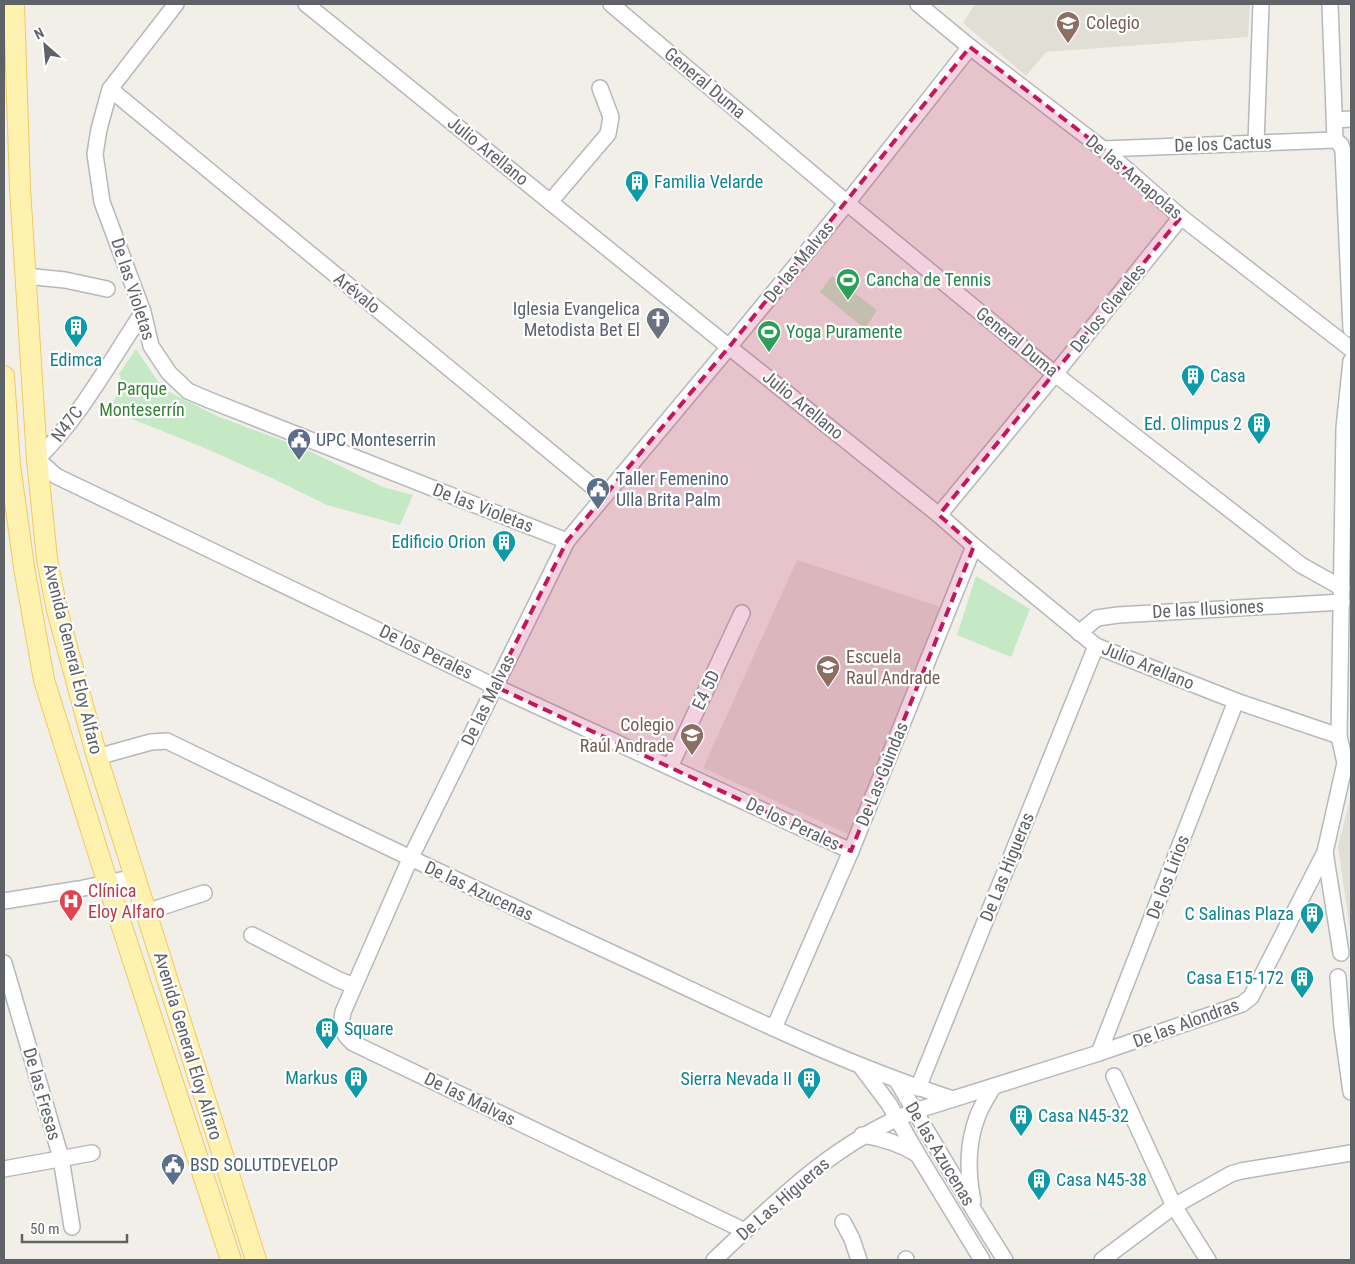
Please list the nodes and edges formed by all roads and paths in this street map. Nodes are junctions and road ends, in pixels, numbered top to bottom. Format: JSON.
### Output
{"nodes":[{"id":1,"x":14,"y":4,"type":"edge"},
{"id":2,"x":176,"y":4,"type":"edge"},
{"id":3,"x":306,"y":4,"type":"edge"},
{"id":4,"x":611,"y":4,"type":"edge"},
{"id":5,"x":918,"y":4,"type":"edge"},
{"id":6,"x":1261,"y":4,"type":"edge"},
{"id":7,"x":1330,"y":4,"type":"edge"},
{"id":8,"x":970,"y":47,"type":"junction"},
{"id":9,"x":600,"y":88,"type":"dead end"},
{"id":10,"x":110,"y":89,"type":"junction"},
{"id":11,"x":1351,"y":119,"type":"edge"},
{"id":12,"x":1335,"y":120,"type":"junction"},
{"id":13,"x":1256,"y":143,"type":"junction"},
{"id":14,"x":1338,"y":143,"type":"junction"},
{"id":15,"x":1103,"y":149,"type":"junction"},
{"id":16,"x":550,"y":202,"type":"junction"},
{"id":17,"x":847,"y":203,"type":"junction"},
{"id":18,"x":1181,"y":217,"type":"junction"},
{"id":19,"x":25,"y":276,"type":"junction"},
{"id":20,"x":107,"y":289,"type":"dead end"},
{"id":21,"x":144,"y":312,"type":"junction"},
{"id":22,"x":1351,"y":329,"type":"edge"},
{"id":23,"x":729,"y":347,"type":"junction"},
{"id":24,"x":1351,"y":349,"type":"edge"},
{"id":25,"x":1351,"y":361,"type":"edge"},
{"id":26,"x":1055,"y":374,"type":"junction"},
{"id":27,"x":4,"y":376,"type":"edge"},
{"id":28,"x":37,"y":459,"type":"junction"},
{"id":29,"x":7,"y":465,"type":"edge"},
{"id":30,"x":604,"y":496,"type":"junction"},
{"id":31,"x":939,"y":515,"type":"junction"},
{"id":32,"x":567,"y":541,"type":"junction"},
{"id":33,"x":974,"y":546,"type":"junction"},
{"id":34,"x":1342,"y":595,"type":"junction"},
{"id":35,"x":742,"y":613,"type":"dead end"},
{"id":36,"x":1079,"y":632,"type":"junction"},
{"id":37,"x":1096,"y":646,"type":"junction"},
{"id":38,"x":494,"y":686,"type":"junction"},
{"id":39,"x":1236,"y":701,"type":"junction"},
{"id":40,"x":1339,"y":736,"type":"junction"},
{"id":41,"x":97,"y":757,"type":"junction"},
{"id":42,"x":1348,"y":760,"type":"edge"},
{"id":43,"x":670,"y":767,"type":"junction"},
{"id":44,"x":851,"y":850,"type":"junction"},
{"id":45,"x":1324,"y":852,"type":"junction"},
{"id":46,"x":410,"y":859,"type":"junction"},
{"id":47,"x":135,"y":878,"type":"junction"},
{"id":48,"x":108,"y":884,"type":"junction"},
{"id":49,"x":204,"y":893,"type":"dead end"},
{"id":50,"x":4,"y":901,"type":"edge"},
{"id":51,"x":146,"y":912,"type":"junction"},
{"id":52,"x":252,"y":935,"type":"dead end"},
{"id":53,"x":1341,"y":953,"type":"dead end"},
{"id":54,"x":4,"y":963,"type":"edge"},
{"id":55,"x":1338,"y":977,"type":"dead end"},
{"id":56,"x":354,"y":986,"type":"junction"},
{"id":57,"x":1347,"y":1026,"type":"edge"},
{"id":58,"x":774,"y":1028,"type":"junction"},
{"id":59,"x":1099,"y":1053,"type":"junction"},
{"id":60,"x":860,"y":1066,"type":"junction"},
{"id":61,"x":1114,"y":1076,"type":"dead end"},
{"id":62,"x":897,"y":1081,"type":"junction"},
{"id":63,"x":993,"y":1087,"type":"junction"},
{"id":64,"x":918,"y":1088,"type":"junction"},
{"id":65,"x":1351,"y":1092,"type":"edge"},
{"id":66,"x":953,"y":1099,"type":"junction"},
{"id":67,"x":915,"y":1110,"type":"junction"},
{"id":68,"x":897,"y":1118,"type":"junction"},
{"id":69,"x":862,"y":1135,"type":"junction"},
{"id":70,"x":92,"y":1152,"type":"dead end"},
{"id":71,"x":1351,"y":1153,"type":"edge"},
{"id":72,"x":918,"y":1155,"type":"junction"},
{"id":73,"x":61,"y":1158,"type":"junction"},
{"id":74,"x":4,"y":1169,"type":"edge"},
{"id":75,"x":1174,"y":1206,"type":"junction"},
{"id":76,"x":975,"y":1212,"type":"junction"},
{"id":77,"x":843,"y":1222,"type":"dead end"},
{"id":78,"x":72,"y":1227,"type":"dead end"},
{"id":79,"x":745,"y":1231,"type":"junction"},
{"id":80,"x":230,"y":1260,"type":"edge"},
{"id":81,"x":256,"y":1260,"type":"edge"},
{"id":82,"x":714,"y":1260,"type":"edge"},
{"id":83,"x":859,"y":1260,"type":"edge"},
{"id":84,"x":982,"y":1260,"type":"edge"},
{"id":85,"x":1005,"y":1260,"type":"edge"},
{"id":86,"x":1102,"y":1260,"type":"edge"},
{"id":87,"x":1208,"y":1260,"type":"edge"}],
"edges":[{"from":1,"to":19,"type":"main road","name":"Avenida General Eloy Alfaro"},
{"from":2,"to":10,"type":"street","name":"De las Violetas"},
{"from":3,"to":16,"type":"street","name":"Julio Arellano"},
{"from":4,"to":17,"type":"street","name":"General Duma"},
{"from":5,"to":8,"type":"street","name":"De las Amapolas"},
{"from":6,"to":13,"type":"street"},
{"from":7,"to":12,"type":"street"},
{"from":8,"to":15,"type":"street","name":"De las Amapolas"},
{"from":8,"to":17,"type":"street","name":"De las Malvas"},
{"from":9,"to":16,"type":"street"},
{"from":10,"to":21,"type":"street","name":"De las Violetas"},
{"from":10,"to":30,"type":"street","name":"Arévalo"},
{"from":11,"to":12,"type":"street"},
{"from":12,"to":14,"type":"street"},
{"from":13,"to":14,"type":"street","name":"De los Cactus"},
{"from":13,"to":15,"type":"street","name":"De los Cactus"},
{"from":14,"to":22,"type":"street"},
{"from":15,"to":18,"type":"street","name":"De las Amapolas"},
{"from":16,"to":23,"type":"street","name":"Julio Arellano"},
{"from":17,"to":23,"type":"street","name":"De las Malvas"},
{"from":17,"to":26,"type":"street","name":"General Duma"},
{"from":18,"to":24,"type":"street","name":"De las Amapolas"},
{"from":18,"to":26,"type":"street","name":"De los Claveles"},
{"from":19,"to":20,"type":"street"},
{"from":19,"to":28,"type":"main road","name":"Avenida General Eloy Alfaro"},
{"from":21,"to":28,"type":"street","name":"N47C"},
{"from":21,"to":32,"type":"street","name":"De las Violetas"},
{"from":23,"to":30,"type":"street","name":"De las Malvas"},
{"from":23,"to":31,"type":"street","name":"Julio Arellano"},
{"from":25,"to":34,"type":"street","name":"De las Alondras"},
{"from":26,"to":31,"type":"street","name":"De los Claveles"},
{"from":26,"to":34,"type":"street","name":"General Duma"},
{"from":27,"to":29,"type":"main road","name":"Avenida General Eloy Alfaro"},
{"from":28,"to":29,"type":"street"},
{"from":28,"to":38,"type":"street","name":"De los Perales"},
{"from":28,"to":41,"type":"main road","name":"Avenida General Eloy Alfaro"},
{"from":29,"to":48,"type":"main road","name":"Avenida General Eloy Alfaro"},
{"from":30,"to":32,"type":"street","name":"De las Malvas"},
{"from":31,"to":33,"type":"street","name":"Julio Arellano"},
{"from":32,"to":38,"type":"street","name":"De las Malvas"},
{"from":33,"to":36,"type":"street","name":"Julio Arellano"},
{"from":33,"to":44,"type":"street","name":"De Las Guindas"},
{"from":34,"to":36,"type":"street","name":"De las Ilusiones"},
{"from":34,"to":40,"type":"street","name":"De las Alondras"},
{"from":35,"to":43,"type":"street","name":"E4 5D"},
{"from":36,"to":37,"type":"street","name":"Julio Arellano"},
{"from":37,"to":39,"type":"street","name":"Julio Arellano"},
{"from":37,"to":64,"type":"street","name":"De Las Higueras"},
{"from":38,"to":43,"type":"street","name":"De los Perales"},
{"from":38,"to":46,"type":"street","name":"De las Malvas"},
{"from":39,"to":40,"type":"street","name":"Julio Arellano"},
{"from":39,"to":59,"type":"street","name":"De los Lirios"},
{"from":40,"to":42,"type":"street","name":"De las Alondras"},
{"from":41,"to":46,"type":"street","name":"De las Azucenas"},
{"from":41,"to":47,"type":"main road","name":"Avenida General Eloy Alfaro"},
{"from":42,"to":45,"type":"street","name":"De las Alondras"},
{"from":43,"to":44,"type":"street","name":"De los Perales"},
{"from":44,"to":58,"type":"street","name":"De Las Guindas"},
{"from":45,"to":53,"type":"street","name":"De las Alondras"},
{"from":45,"to":59,"type":"street","name":"De las Alondras"},
{"from":46,"to":56,"type":"street","name":"De las Malvas"},
{"from":46,"to":58,"type":"street","name":"De las Azucenas"},
{"from":47,"to":48,"type":"street"},
{"from":47,"to":51,"type":"main road","name":"Avenida General Eloy Alfaro"},
{"from":48,"to":50,"type":"street"},
{"from":48,"to":80,"type":"main road","name":"Avenida General Eloy Alfaro"},
{"from":49,"to":51,"type":"street"},
{"from":51,"to":81,"type":"main road","name":"Avenida General Eloy Alfaro"},
{"from":52,"to":56,"type":"street"},
{"from":54,"to":73,"type":"street","name":"De las Fresas"},
{"from":55,"to":57,"type":"street"},
{"from":56,"to":79,"type":"street","name":"De las Malvas"},
{"from":57,"to":65,"type":"street"},
{"from":58,"to":60,"type":"street","name":"De las Azucenas"},
{"from":59,"to":63,"type":"street","name":"De las Alondras"},
{"from":60,"to":62,"type":"street","name":"De las Azucenas"},
{"from":60,"to":68,"type":"street","name":"De las Azucenas"},
{"from":61,"to":75,"type":"street"},
{"from":62,"to":64,"type":"street"},
{"from":62,"to":67,"type":"street","name":"De las Azucenas"},
{"from":63,"to":66,"type":"street","name":"De Las Higueras"},
{"from":63,"to":76,"type":"street"},
{"from":64,"to":66,"type":"street"},
{"from":66,"to":67,"type":"street","name":"De Las Higueras"},
{"from":67,"to":68,"type":"street","name":"De Las Higueras"},
{"from":67,"to":76,"type":"street","name":"De las Azucenas"},
{"from":68,"to":69,"type":"street","name":"De Las Higueras"},
{"from":68,"to":72,"type":"street","name":"De las Azucenas"},
{"from":69,"to":72,"type":"street"},
{"from":69,"to":79,"type":"street","name":"De Las Higueras"},
{"from":70,"to":73,"type":"street"},
{"from":71,"to":75,"type":"street"},
{"from":72,"to":84,"type":"street","name":"De las Azucenas"},
{"from":73,"to":74,"type":"street"},
{"from":73,"to":78,"type":"street","name":"De las Fresas"},
{"from":75,"to":86,"type":"street"},
{"from":75,"to":87,"type":"street"},
{"from":76,"to":85,"type":"street","name":"De las Azucenas"},
{"from":77,"to":83,"type":"street"},
{"from":79,"to":82,"type":"street","name":"De Las Higueras"}]}
